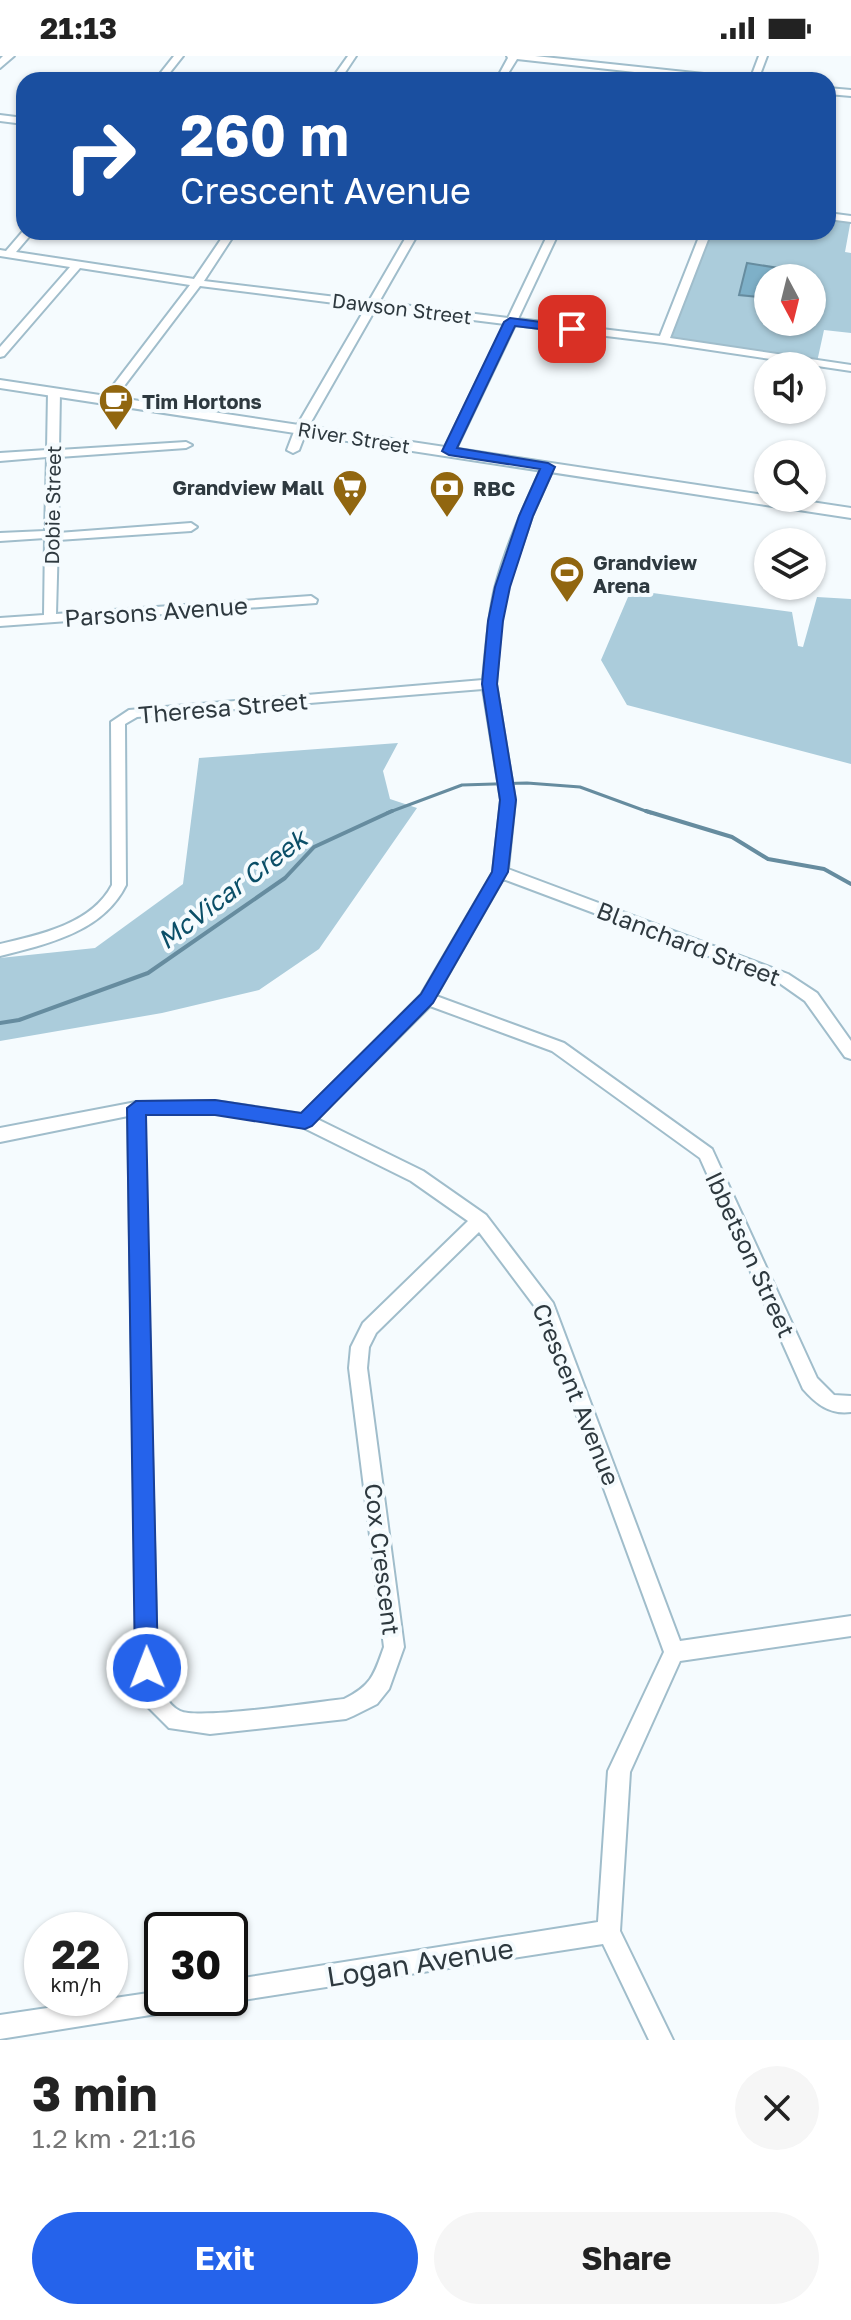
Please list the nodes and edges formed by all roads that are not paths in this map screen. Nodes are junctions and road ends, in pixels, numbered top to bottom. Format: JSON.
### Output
{"nodes":[{"id":1,"x":9,"y":56,"type":"edge"},
{"id":2,"x":179,"y":56,"type":"edge"},
{"id":3,"x":513,"y":56,"type":"edge"},
{"id":4,"x":640,"y":56,"type":"edge"},
{"id":5,"x":0,"y":65,"type":"edge"},
{"id":6,"x":634,"y":69,"type":"junction"},
{"id":7,"x":166,"y":72,"type":"edge"},
{"id":8,"x":633,"y":72,"type":"edge"},
{"id":9,"x":661,"y":72,"type":"edge"},
{"id":10,"x":19,"y":240,"type":"edge"},
{"id":11,"x":226,"y":240,"type":"edge"},
{"id":12,"x":409,"y":240,"type":"edge"},
{"id":13,"x":550,"y":240,"type":"edge"},
{"id":14,"x":703,"y":240,"type":"edge"},
{"id":15,"x":4,"y":254,"type":"edge"},
{"id":16,"x":77,"y":265,"type":"junction"},
{"id":17,"x":197,"y":283,"type":"junction"},
{"id":18,"x":374,"y":303,"type":"junction"},
{"id":19,"x":510,"y":322,"type":"junction"},
{"id":20,"x":664,"y":340,"type":"junction"},
{"id":21,"x":0,"y":354,"type":"edge"},
{"id":22,"x":851,"y":368,"type":"edge"},
{"id":23,"x":0,"y":384,"type":"edge"},
{"id":24,"x":54,"y":392,"type":"junction"},
{"id":25,"x":108,"y":400,"type":"junction"},
{"id":26,"x":301,"y":429,"type":"junction"},
{"id":27,"x":186,"y":445,"type":"dead end"},
{"id":28,"x":293,"y":450,"type":"dead end"},
{"id":29,"x":449,"y":451,"type":"junction"},
{"id":30,"x":52,"y":453,"type":"junction"},
{"id":31,"x":0,"y":457,"type":"edge"},
{"id":32,"x":548,"y":467,"type":"junction"},
{"id":33,"x":851,"y":513,"type":"edge"},
{"id":34,"x":191,"y":527,"type":"dead end"},
{"id":35,"x":52,"y":535,"type":"junction"},
{"id":36,"x":0,"y":537,"type":"edge"},
{"id":37,"x":311,"y":600,"type":"dead end"},
{"id":38,"x":50,"y":618,"type":"junction"},
{"id":39,"x":0,"y":622,"type":"edge"},
{"id":40,"x":489,"y":684,"type":"junction"},
{"id":41,"x":500,"y":872,"type":"junction"},
{"id":42,"x":0,"y":950,"type":"edge"},
{"id":43,"x":427,"y":999,"type":"junction"},
{"id":44,"x":851,"y":1053,"type":"edge"},
{"id":45,"x":136,"y":1108,"type":"junction"},
{"id":46,"x":305,"y":1121,"type":"junction"},
{"id":47,"x":0,"y":1135,"type":"edge"},
{"id":48,"x":480,"y":1220,"type":"junction"},
{"id":49,"x":851,"y":1404,"type":"edge"},
{"id":50,"x":851,"y":1626,"type":"edge"},
{"id":51,"x":674,"y":1652,"type":"junction"},
{"id":52,"x":609,"y":1932,"type":"junction"},
{"id":53,"x":248,"y":1988,"type":"edge"},
{"id":54,"x":144,"y":2006,"type":"edge"},
{"id":55,"x":8,"y":2031,"type":"edge"},
{"id":56,"x":661,"y":2040,"type":"edge"}],
"edges":[{"from":1,"to":5,"type":"main road"},
{"from":2,"to":7,"type":"street"},
{"from":3,"to":6,"type":"street"},
{"from":4,"to":6,"type":"street"},
{"from":6,"to":8,"type":"street"},
{"from":6,"to":9,"type":"street"},
{"from":10,"to":15,"type":"street"},
{"from":11,"to":17,"type":"street"},
{"from":12,"to":18,"type":"street"},
{"from":13,"to":19,"type":"street"},
{"from":14,"to":20,"type":"street"},
{"from":15,"to":16,"type":"street","name":"Dawson Street"},
{"from":16,"to":17,"type":"street","name":"Dawson Street"},
{"from":16,"to":21,"type":"street"},
{"from":17,"to":18,"type":"street","name":"Dawson Street"},
{"from":17,"to":25,"type":"street"},
{"from":18,"to":19,"type":"street","name":"Dawson Street"},
{"from":18,"to":26,"type":"street"},
{"from":19,"to":20,"type":"street","name":"Dawson Street"},
{"from":19,"to":29,"type":"street"},
{"from":20,"to":22,"type":"street","name":"Dawson Street"},
{"from":23,"to":24,"type":"main road","name":"River Street"},
{"from":24,"to":25,"type":"main road","name":"River Street"},
{"from":24,"to":30,"type":"street","name":"Dobie Street"},
{"from":25,"to":26,"type":"main road","name":"River Street"},
{"from":26,"to":28,"type":"street"},
{"from":26,"to":29,"type":"main road","name":"River Street"},
{"from":27,"to":30,"type":"street"},
{"from":29,"to":32,"type":"main road","name":"River Street"},
{"from":30,"to":31,"type":"street"},
{"from":30,"to":35,"type":"street","name":"Dobie Street"},
{"from":32,"to":33,"type":"main road","name":"River Street"},
{"from":32,"to":40,"type":"street"},
{"from":34,"to":35,"type":"street"},
{"from":35,"to":36,"type":"street"},
{"from":35,"to":38,"type":"street","name":"Dobie Street"},
{"from":37,"to":38,"type":"street","name":"Parsons Avenue"},
{"from":38,"to":39,"type":"street","name":"Parsons Avenue"},
{"from":40,"to":41,"type":"street"},
{"from":40,"to":42,"type":"street","name":"Theresa Street"},
{"from":41,"to":43,"type":"street"},
{"from":41,"to":44,"type":"street","name":"Blanchard Street"},
{"from":43,"to":46,"type":"street"},
{"from":43,"to":49,"type":"street","name":"Ibbetson Street"},
{"from":45,"to":46,"type":"street","name":"Crescent Avenue"},
{"from":45,"to":47,"type":"street","name":"Crescent Avenue"},
{"from":45,"to":48,"type":"street","name":"Cox Crescent"},
{"from":46,"to":48,"type":"street","name":"Crescent Avenue"},
{"from":48,"to":51,"type":"street","name":"Crescent Avenue"},
{"from":50,"to":51,"type":"street"},
{"from":51,"to":52,"type":"street"},
{"from":52,"to":53,"type":"street","name":"Logan Avenue"},
{"from":52,"to":56,"type":"street"},
{"from":54,"to":55,"type":"street"}]}
